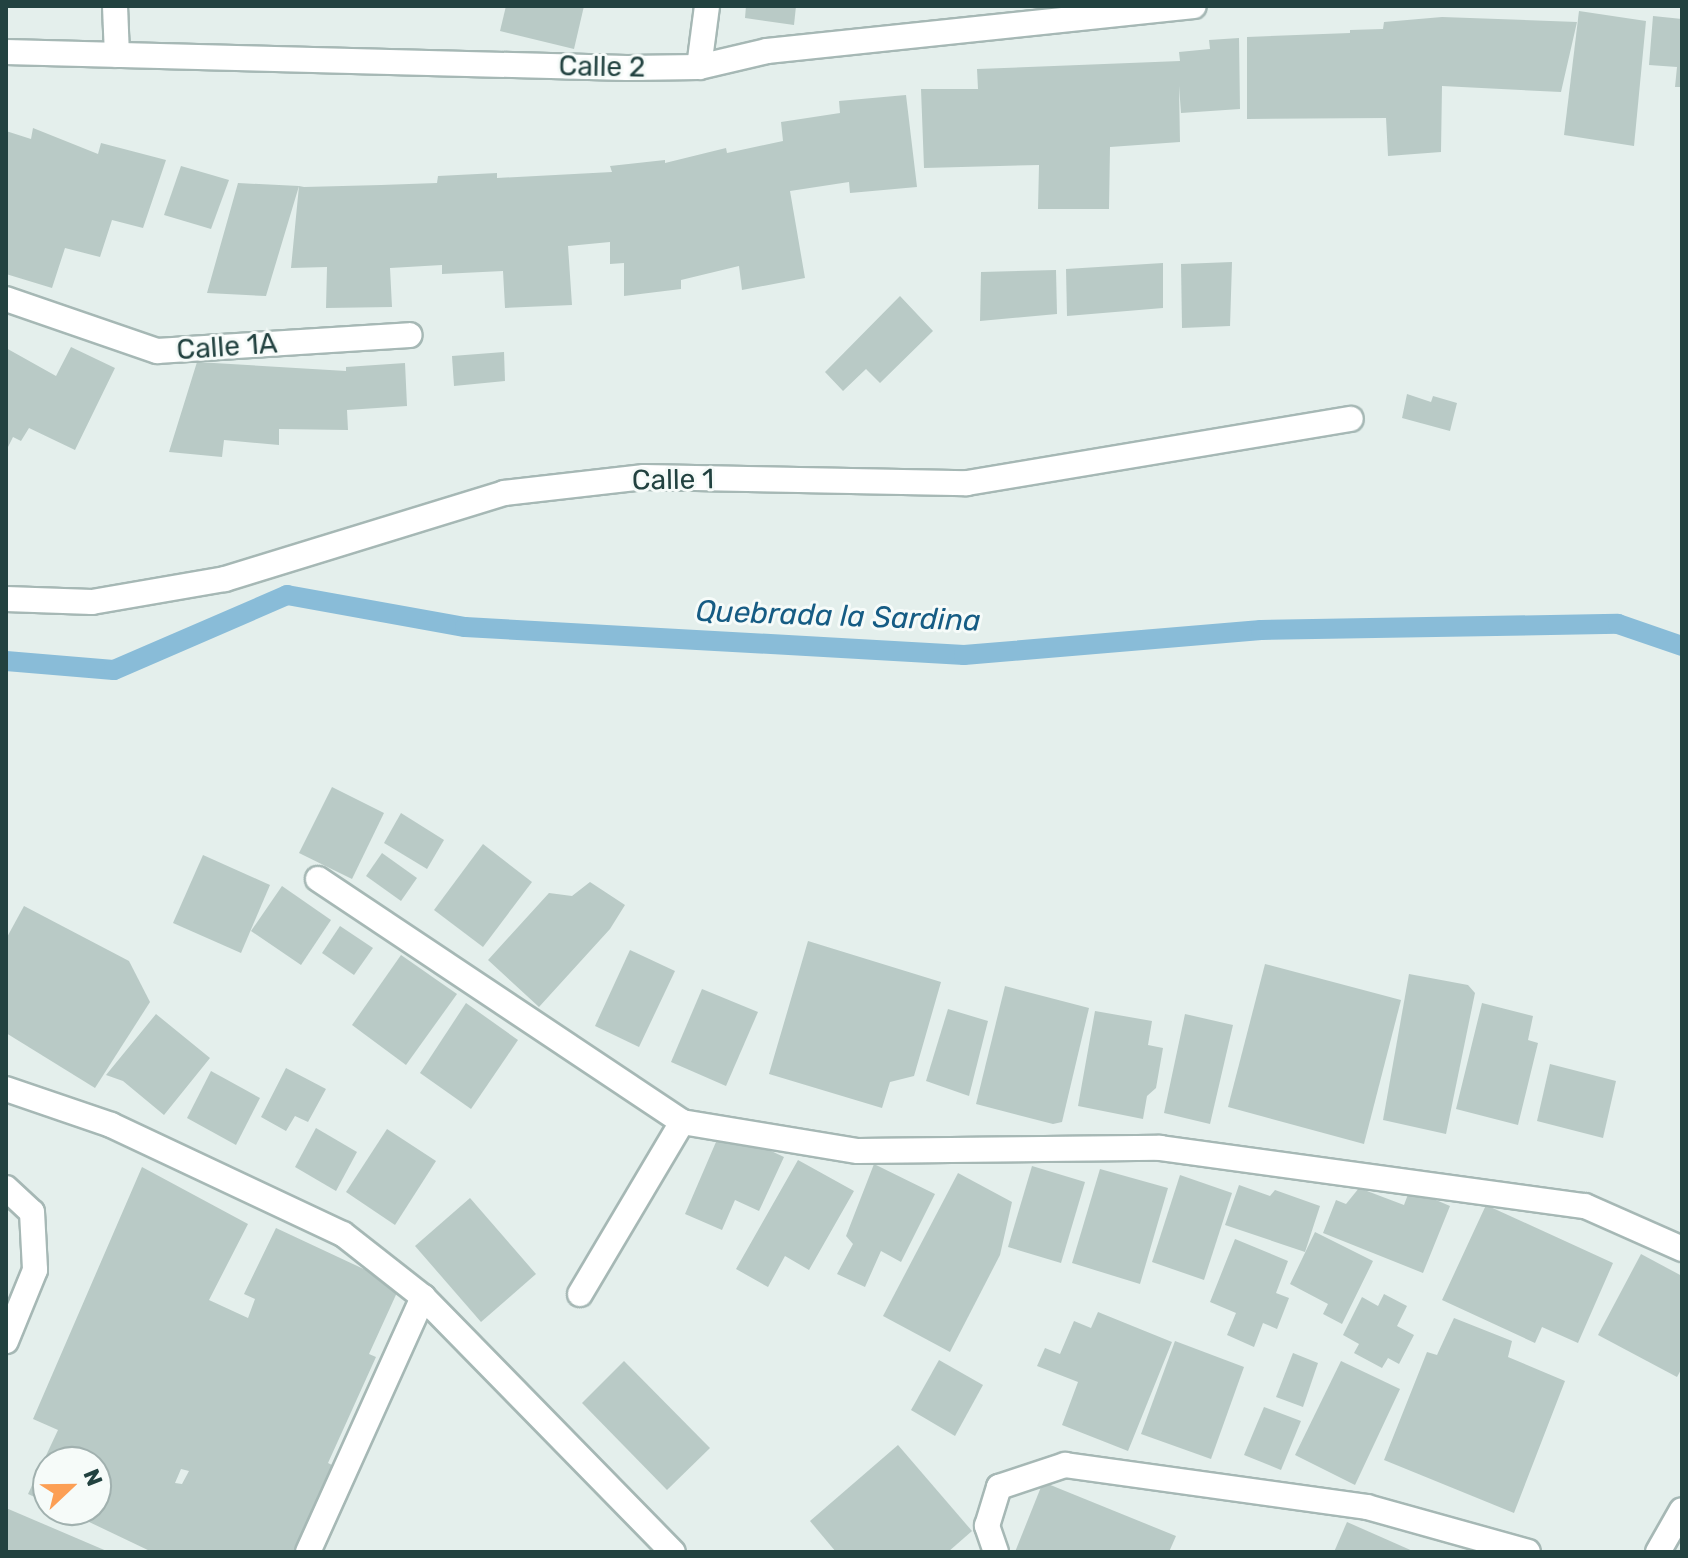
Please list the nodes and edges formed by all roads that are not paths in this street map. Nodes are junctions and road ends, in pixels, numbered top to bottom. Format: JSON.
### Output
{"nodes":[{"id":1,"x":115,"y":6,"type":"edge"},
{"id":2,"x":707,"y":6,"type":"edge"},
{"id":3,"x":1194,"y":6,"type":"edge"},
{"id":4,"x":6,"y":52,"type":"edge"},
{"id":5,"x":117,"y":55,"type":"junction"},
{"id":6,"x":699,"y":67,"type":"junction"},
{"id":7,"x":6,"y":299,"type":"edge"},
{"id":8,"x":409,"y":335,"type":"dead end"},
{"id":9,"x":1351,"y":419,"type":"dead end"},
{"id":10,"x":6,"y":599,"type":"edge"},
{"id":11,"x":318,"y":879,"type":"dead end"},
{"id":12,"x":6,"y":1089,"type":"edge"},
{"id":13,"x":682,"y":1122,"type":"junction"},
{"id":14,"x":6,"y":1188,"type":"edge"},
{"id":15,"x":1682,"y":1249,"type":"edge"},
{"id":16,"x":580,"y":1294,"type":"dead end"},
{"id":17,"x":423,"y":1297,"type":"junction"},
{"id":18,"x":6,"y":1341,"type":"edge"},
{"id":19,"x":1682,"y":1510,"type":"edge"},
{"id":20,"x":308,"y":1552,"type":"edge"},
{"id":21,"x":673,"y":1552,"type":"edge"},
{"id":22,"x":996,"y":1552,"type":"edge"},
{"id":23,"x":1528,"y":1552,"type":"edge"},
{"id":24,"x":1658,"y":1552,"type":"edge"}],
"edges":[{"from":1,"to":5,"type":"street"},
{"from":2,"to":6,"type":"street"},
{"from":3,"to":6,"type":"street","name":"Calle 2"},
{"from":4,"to":5,"type":"street","name":"Calle 2"},
{"from":5,"to":6,"type":"street","name":"Calle 2"},
{"from":7,"to":8,"type":"street","name":"Calle 1A"},
{"from":9,"to":10,"type":"street","name":"Calle 1"},
{"from":11,"to":13,"type":"street"},
{"from":12,"to":17,"type":"street"},
{"from":13,"to":15,"type":"street"},
{"from":13,"to":16,"type":"street"},
{"from":14,"to":18,"type":"street"},
{"from":17,"to":20,"type":"street"},
{"from":17,"to":21,"type":"street"},
{"from":19,"to":24,"type":"street"},
{"from":22,"to":23,"type":"street"}]}
